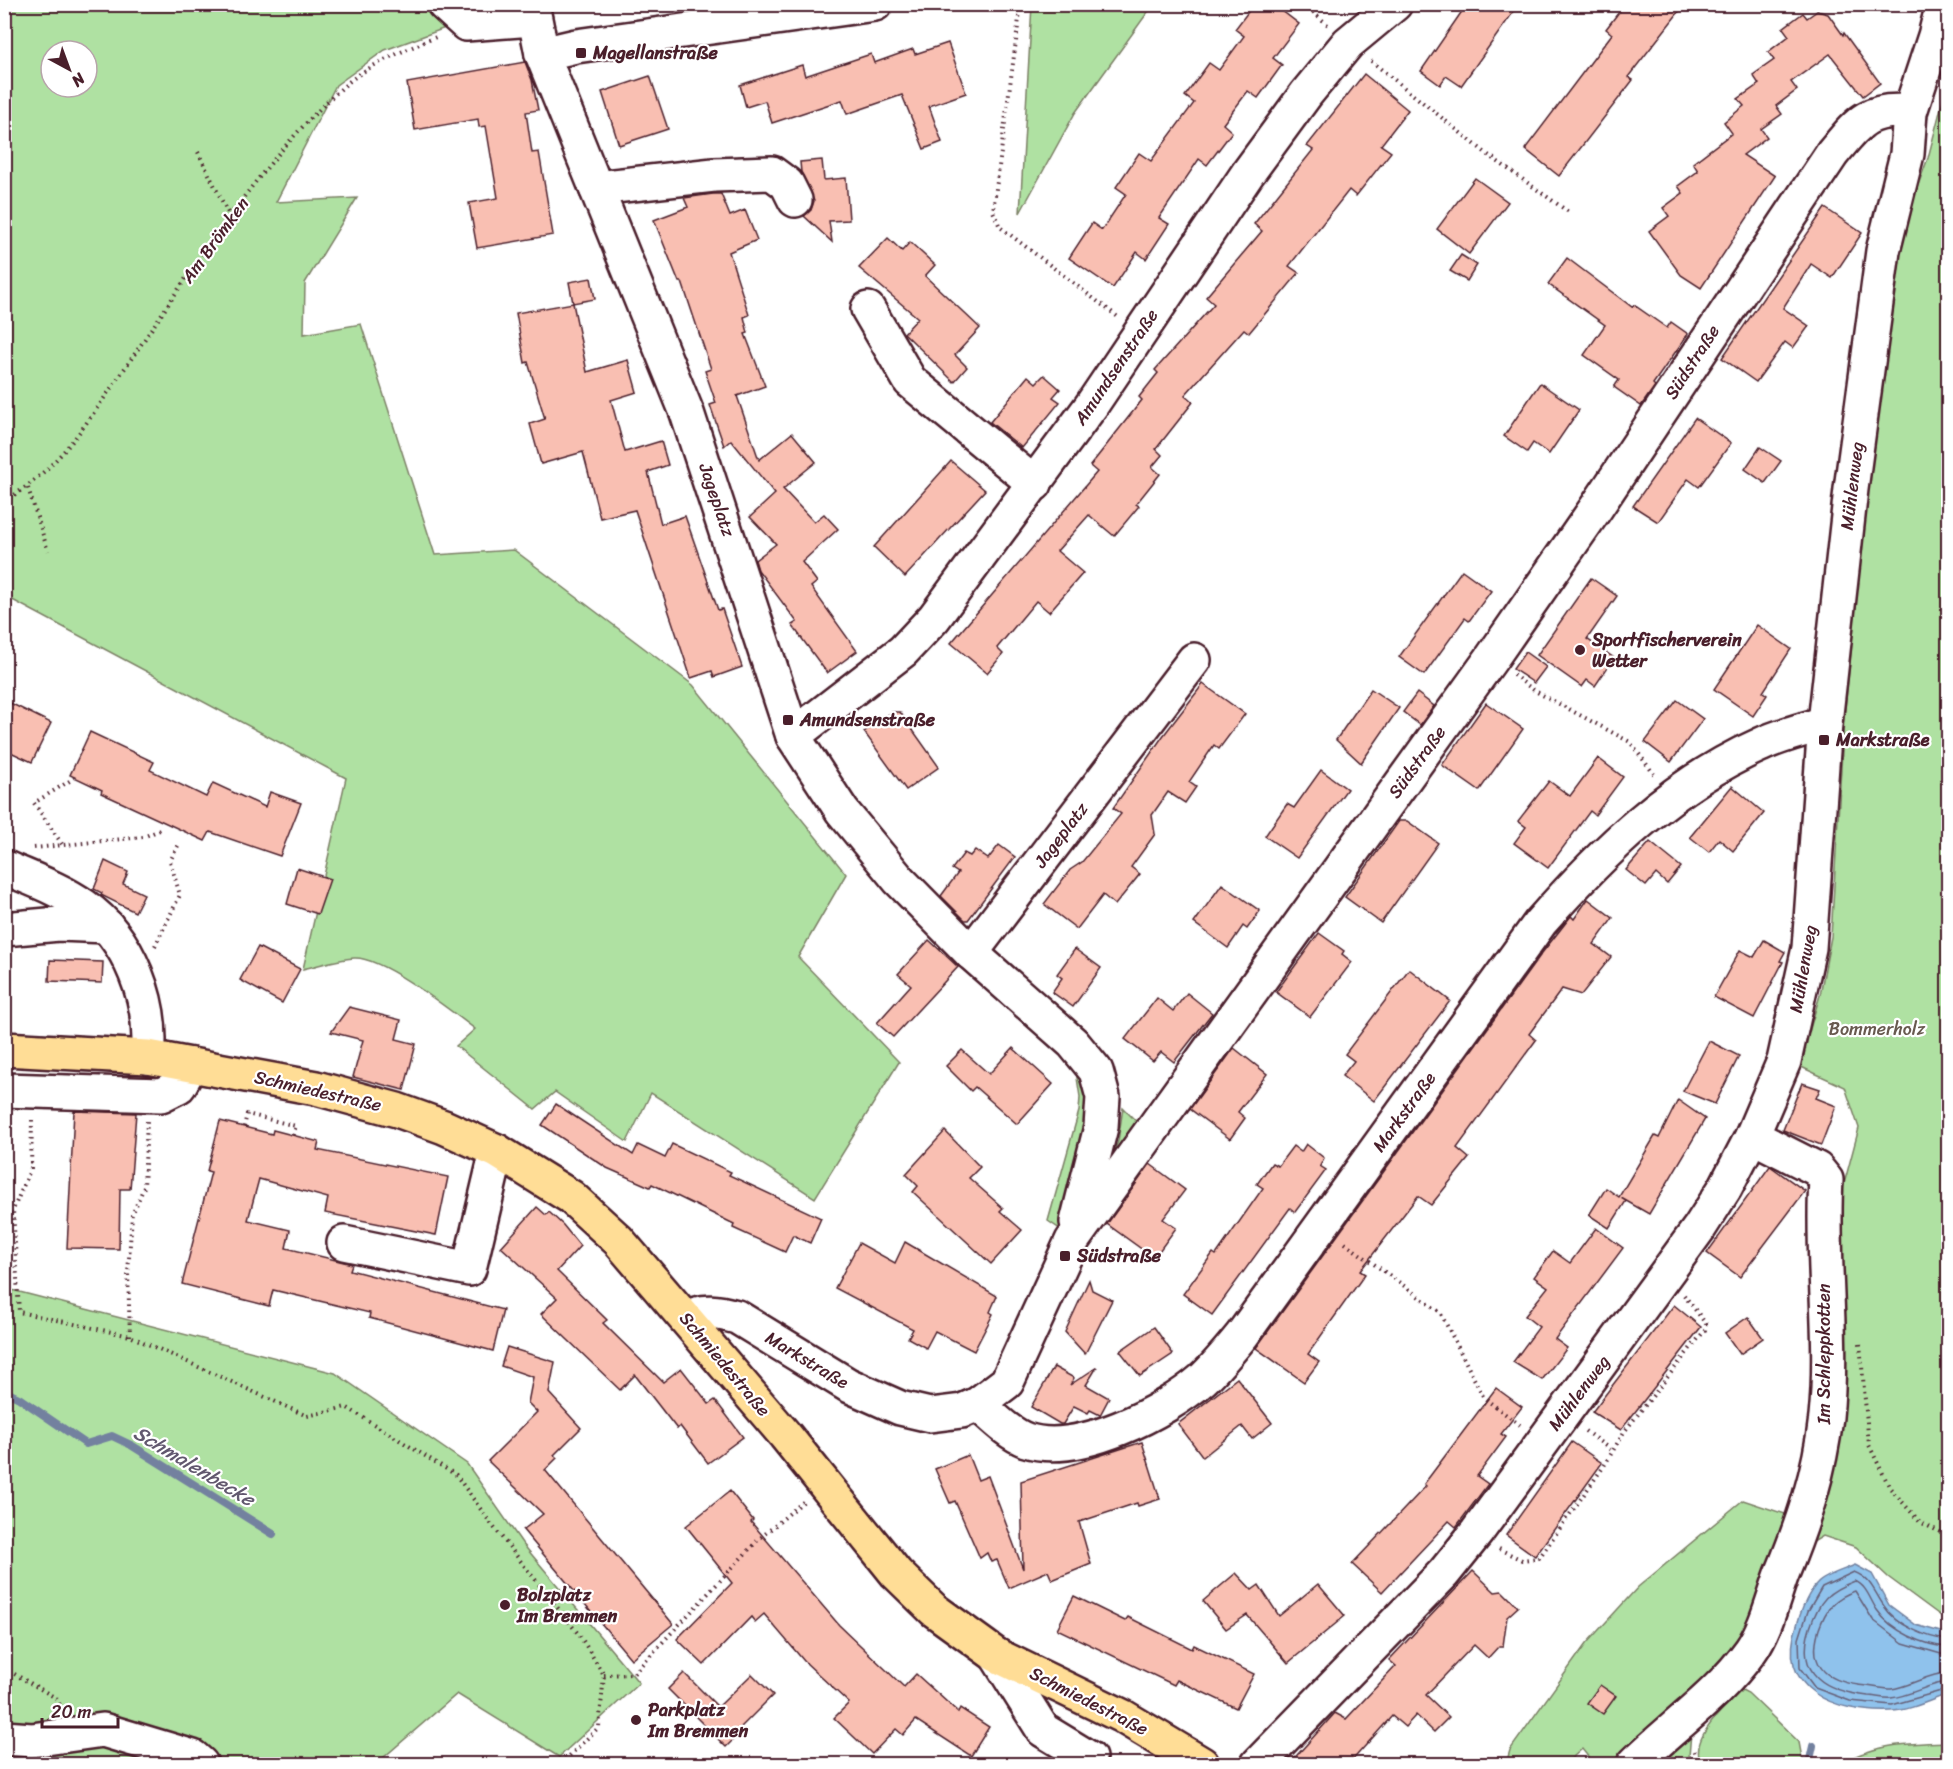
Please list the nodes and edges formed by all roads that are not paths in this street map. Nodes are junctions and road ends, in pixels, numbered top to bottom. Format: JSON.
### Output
{"nodes":[{"id":1,"x":875,"y":4,"type":"edge"},
{"id":2,"x":1395,"y":4,"type":"edge"},
{"id":3,"x":1942,"y":4,"type":"edge"},
{"id":4,"x":532,"y":12,"type":"edge"},
{"id":5,"x":455,"y":14,"type":"edge"},
{"id":6,"x":542,"y":54,"type":"junction"},
{"id":7,"x":1910,"y":112,"type":"junction"},
{"id":8,"x":596,"y":188,"type":"junction"},
{"id":9,"x":795,"y":200,"type":"dead end"},
{"id":10,"x":868,"y":309,"type":"dead end"},
{"id":11,"x":1035,"y":484,"type":"junction"},
{"id":12,"x":1194,"y":660,"type":"dead end"},
{"id":13,"x":1825,"y":723,"type":"junction"},
{"id":14,"x":793,"y":736,"type":"junction"},
{"id":15,"x":16,"y":858,"type":"edge"},
{"id":16,"x":107,"y":926,"type":"junction"},
{"id":17,"x":4,"y":929,"type":"edge"},
{"id":18,"x":971,"y":953,"type":"junction"},
{"id":19,"x":4,"y":1049,"type":"edge"},
{"id":20,"x":148,"y":1057,"type":"junction"},
{"id":21,"x":191,"y":1065,"type":"junction"},
{"id":22,"x":19,"y":1090,"type":"edge"},
{"id":23,"x":1752,"y":1136,"type":"junction"},
{"id":24,"x":497,"y":1151,"type":"junction"},
{"id":25,"x":1072,"y":1241,"type":"junction"},
{"id":26,"x":344,"y":1243,"type":"dead end"},
{"id":27,"x":686,"y":1318,"type":"junction"},
{"id":28,"x":978,"y":1404,"type":"junction"},
{"id":29,"x":930,"y":1415,"type":"joint"},
{"id":30,"x":996,"y":1655,"type":"junction"},
{"id":31,"x":4,"y":1738,"type":"edge"},
{"id":32,"x":1089,"y":1758,"type":"dead end"},
{"id":33,"x":201,"y":1764,"type":"edge"},
{"id":34,"x":1202,"y":1764,"type":"edge"},
{"id":35,"x":1258,"y":1764,"type":"edge"},
{"id":36,"x":1634,"y":1764,"type":"edge"}],
"edges":[{"from":1,"to":6,"type":"street"},
{"from":2,"to":11,"type":"street","name":"Amundsenstraße"},
{"from":3,"to":7,"type":"street","name":"Mühlenweg"},
{"from":4,"to":5,"type":"street"},
{"from":4,"to":6,"type":"street","name":"Jageplatz"},
{"from":6,"to":8,"type":"street","name":"Jageplatz"},
{"from":7,"to":13,"type":"street","name":"Mühlenweg"},
{"from":7,"to":25,"type":"street","name":"Südstraße"},
{"from":8,"to":9,"type":"street"},
{"from":8,"to":14,"type":"street","name":"Jageplatz"},
{"from":10,"to":11,"type":"street"},
{"from":11,"to":14,"type":"street","name":"Amundsenstraße"},
{"from":12,"to":18,"type":"street","name":"Jageplatz"},
{"from":13,"to":23,"type":"street","name":"Mühlenweg"},
{"from":13,"to":28,"type":"street","name":"Markstraße"},
{"from":14,"to":18,"type":"street","name":"Jageplatz"},
{"from":15,"to":16,"type":"street"},
{"from":16,"to":17,"type":"street"},
{"from":16,"to":20,"type":"street"},
{"from":18,"to":25,"type":"street","name":"Jageplatz"},
{"from":19,"to":20,"type":"main road","name":"Schmiedestraße"},
{"from":20,"to":21,"type":"main road","name":"Schmiedestraße"},
{"from":21,"to":22,"type":"street"},
{"from":21,"to":24,"type":"main road","name":"Schmiedestraße"},
{"from":23,"to":35,"type":"street","name":"Mühlenweg"},
{"from":23,"to":36,"type":"street","name":"Im Schleppkotten"},
{"from":24,"to":26,"type":"street"},
{"from":24,"to":27,"type":"main road","name":"Schmiedestraße"},
{"from":25,"to":28,"type":"street","name":"Südstraße"},
{"from":27,"to":29,"type":"street","name":"Markstraße"},
{"from":27,"to":30,"type":"main road","name":"Schmiedestraße"},
{"from":28,"to":29,"type":"street","name":"Südstraße"},
{"from":30,"to":32,"type":"street"},
{"from":30,"to":34,"type":"main road","name":"Schmiedestraße"},
{"from":31,"to":33,"type":"street"}]}
